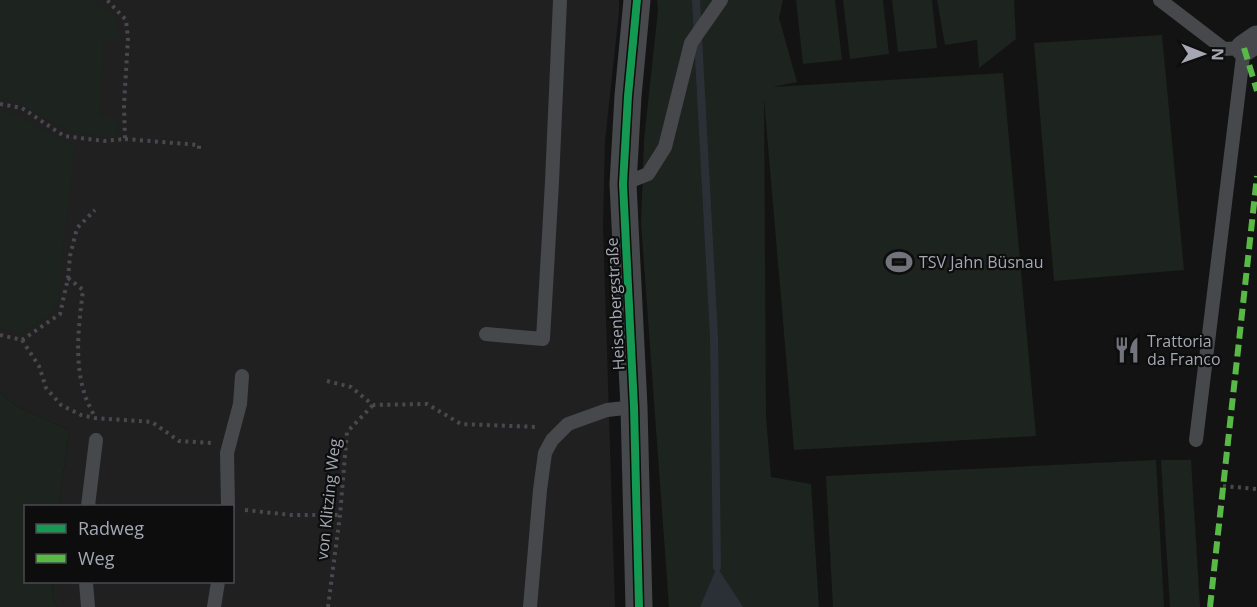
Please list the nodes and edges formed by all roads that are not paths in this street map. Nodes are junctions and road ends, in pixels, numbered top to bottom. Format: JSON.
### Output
{"nodes":[{"id":1,"x":560,"y":0,"type":"edge"},
{"id":2,"x":637,"y":0,"type":"edge"},
{"id":3,"x":1160,"y":0,"type":"edge"},
{"id":4,"x":717,"y":5,"type":"edge"},
{"id":5,"x":1251,"y":43,"type":"edge"},
{"id":6,"x":623,"y":184,"type":"junction"},
{"id":7,"x":486,"y":334,"type":"dead end"},
{"id":8,"x":242,"y":376,"type":"dead end"},
{"id":9,"x":634,"y":407,"type":"junction"},
{"id":10,"x":96,"y":440,"type":"road end"},
{"id":11,"x":1196,"y":440,"type":"dead end"},
{"id":12,"x":88,"y":505,"type":"edge"},
{"id":13,"x":228,"y":505,"type":"edge"},
{"id":14,"x":86,"y":583,"type":"edge"},
{"id":15,"x":218,"y":583,"type":"edge"},
{"id":16,"x":88,"y":607,"type":"edge"},
{"id":17,"x":214,"y":607,"type":"edge"},
{"id":18,"x":530,"y":607,"type":"edge"},
{"id":19,"x":639,"y":607,"type":"edge"}],
"edges":[{"from":1,"to":7,"type":"lane"},
{"from":2,"to":6,"type":"street","name":"Heisenbergstraße"},
{"from":3,"to":5,"type":"lane"},
{"from":4,"to":6,"type":"lane"},
{"from":5,"to":11,"type":"lane"},
{"from":6,"to":9,"type":"street","name":"Heisenbergstraße"},
{"from":8,"to":13,"type":"lane"},
{"from":9,"to":18,"type":"lane"},
{"from":9,"to":19,"type":"street","name":"Heisenbergstraße"},
{"from":10,"to":12,"type":"lane"},
{"from":14,"to":16,"type":"lane"},
{"from":15,"to":17,"type":"lane"}]}
